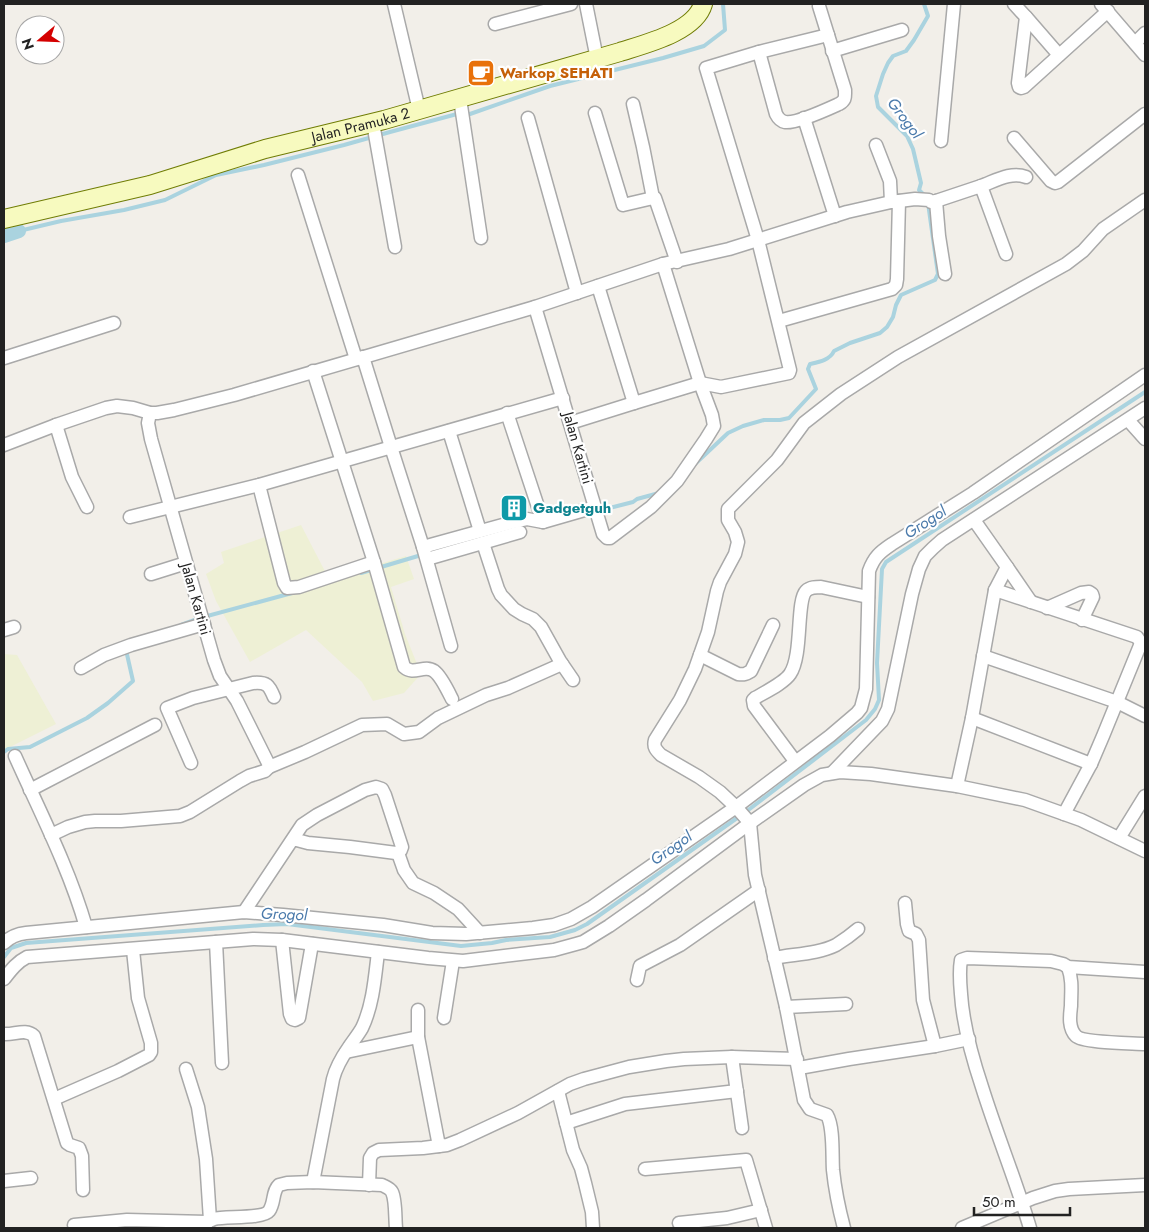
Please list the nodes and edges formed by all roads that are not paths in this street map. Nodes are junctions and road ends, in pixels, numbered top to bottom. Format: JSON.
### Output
{"nodes":[{"id":1,"x":394,"y":4,"type":"edge"},
{"id":2,"x":571,"y":4,"type":"edge"},
{"id":3,"x":586,"y":4,"type":"edge"},
{"id":4,"x":703,"y":4,"type":"edge"},
{"id":5,"x":954,"y":4,"type":"edge"},
{"id":6,"x":1014,"y":4,"type":"edge"},
{"id":7,"x":819,"y":6,"type":"dead end"},
{"id":8,"x":1104,"y":7,"type":"edge"},
{"id":9,"x":1026,"y":17,"type":"junction"},
{"id":10,"x":495,"y":24,"type":"dead end"},
{"id":11,"x":902,"y":30,"type":"dead end"},
{"id":12,"x":1145,"y":34,"type":"edge"},
{"id":13,"x":828,"y":35,"type":"junction"},
{"id":14,"x":1135,"y":43,"type":"junction"},
{"id":15,"x":595,"y":51,"type":"junction"},
{"id":16,"x":832,"y":51,"type":"junction"},
{"id":17,"x":759,"y":52,"type":"junction"},
{"id":18,"x":1058,"y":55,"type":"junction"},
{"id":19,"x":1145,"y":55,"type":"edge"},
{"id":20,"x":633,"y":104,"type":"dead end"},
{"id":21,"x":462,"y":109,"type":"junction"},
{"id":22,"x":419,"y":110,"type":"junction"},
{"id":23,"x":596,"y":113,"type":"dead end"},
{"id":24,"x":1145,"y":114,"type":"edge"},
{"id":25,"x":528,"y":118,"type":"dead end"},
{"id":26,"x":804,"y":118,"type":"junction"},
{"id":27,"x":375,"y":133,"type":"junction"},
{"id":28,"x":1014,"y":138,"type":"dead end"},
{"id":29,"x":942,"y":141,"type":"dead end"},
{"id":30,"x":876,"y":145,"type":"dead end"},
{"id":31,"x":298,"y":175,"type":"dead end"},
{"id":32,"x":1026,"y":177,"type":"dead end"},
{"id":33,"x":981,"y":186,"type":"junction"},
{"id":34,"x":653,"y":198,"type":"junction"},
{"id":35,"x":1145,"y":200,"type":"edge"},
{"id":36,"x":932,"y":201,"type":"junction"},
{"id":37,"x":895,"y":202,"type":"junction"},
{"id":38,"x":835,"y":216,"type":"junction"},
{"id":39,"x":4,"y":219,"type":"edge"},
{"id":40,"x":481,"y":238,"type":"dead end"},
{"id":41,"x":758,"y":240,"type":"junction"},
{"id":42,"x":395,"y":247,"type":"dead end"},
{"id":43,"x":1006,"y":254,"type":"dead end"},
{"id":44,"x":677,"y":262,"type":"junction"},
{"id":45,"x":663,"y":264,"type":"junction"},
{"id":46,"x":945,"y":274,"type":"dead end"},
{"id":47,"x":598,"y":286,"type":"junction"},
{"id":48,"x":577,"y":293,"type":"junction"},
{"id":49,"x":535,"y":307,"type":"junction"},
{"id":50,"x":779,"y":321,"type":"junction"},
{"id":51,"x":114,"y":323,"type":"dead end"},
{"id":52,"x":4,"y":358,"type":"edge"},
{"id":53,"x":360,"y":358,"type":"junction"},
{"id":54,"x":313,"y":371,"type":"junction"},
{"id":55,"x":1145,"y":375,"type":"edge"},
{"id":56,"x":700,"y":384,"type":"junction"},
{"id":57,"x":563,"y":398,"type":"junction"},
{"id":58,"x":634,"y":403,"type":"junction"},
{"id":59,"x":1145,"y":408,"type":"edge"},
{"id":60,"x":150,"y":413,"type":"junction"},
{"id":61,"x":507,"y":413,"type":"junction"},
{"id":62,"x":1128,"y":420,"type":"junction"},
{"id":63,"x":570,"y":423,"type":"junction"},
{"id":64,"x":56,"y":424,"type":"junction"},
{"id":65,"x":450,"y":430,"type":"junction"},
{"id":66,"x":1145,"y":439,"type":"edge"},
{"id":67,"x":4,"y":445,"type":"edge"},
{"id":68,"x":390,"y":446,"type":"junction"},
{"id":69,"x":341,"y":461,"type":"junction"},
{"id":70,"x":259,"y":485,"type":"junction"},
{"id":71,"x":87,"y":507,"type":"dead end"},
{"id":72,"x":170,"y":507,"type":"junction"},
{"id":73,"x":596,"y":510,"type":"junction"},
{"id":74,"x":130,"y":517,"type":"dead end"},
{"id":75,"x":974,"y":520,"type":"junction"},
{"id":76,"x":543,"y":522,"type":"junction"},
{"id":77,"x":520,"y":532,"type":"dead end"},
{"id":78,"x":481,"y":537,"type":"junction"},
{"id":79,"x":425,"y":553,"type":"junction"},
{"id":80,"x":186,"y":564,"type":"junction"},
{"id":81,"x":375,"y":567,"type":"junction"},
{"id":82,"x":1007,"y":567,"type":"junction"},
{"id":83,"x":151,"y":574,"type":"dead end"},
{"id":84,"x":995,"y":590,"type":"junction"},
{"id":85,"x":868,"y":597,"type":"junction"},
{"id":86,"x":1030,"y":602,"type":"junction"},
{"id":87,"x":1047,"y":608,"type":"junction"},
{"id":88,"x":202,"y":619,"type":"junction"},
{"id":89,"x":1082,"y":620,"type":"junction"},
{"id":90,"x":773,"y":625,"type":"dead end"},
{"id":91,"x":451,"y":646,"type":"dead end"},
{"id":92,"x":700,"y":656,"type":"junction"},
{"id":93,"x":983,"y":656,"type":"junction"},
{"id":94,"x":562,"y":664,"type":"junction"},
{"id":95,"x":81,"y":668,"type":"dead end"},
{"id":96,"x":572,"y":680,"type":"dead end"},
{"id":97,"x":229,"y":688,"type":"junction"},
{"id":98,"x":274,"y":697,"type":"dead end"},
{"id":99,"x":452,"y":699,"type":"dead end"},
{"id":100,"x":1117,"y":702,"type":"junction"},
{"id":101,"x":1145,"y":716,"type":"edge"},
{"id":102,"x":972,"y":718,"type":"junction"},
{"id":103,"x":155,"y":725,"type":"dead end"},
{"id":104,"x":15,"y":756,"type":"dead end"},
{"id":105,"x":795,"y":761,"type":"junction"},
{"id":106,"x":191,"y":763,"type":"dead end"},
{"id":107,"x":1090,"y":764,"type":"junction"},
{"id":108,"x":268,"y":768,"type":"junction"},
{"id":109,"x":832,"y":773,"type":"junction"},
{"id":110,"x":957,"y":786,"type":"junction"},
{"id":111,"x":30,"y":790,"type":"junction"},
{"id":112,"x":1145,"y":796,"type":"edge"},
{"id":113,"x":737,"y":808,"type":"junction"},
{"id":114,"x":1064,"y":814,"type":"junction"},
{"id":115,"x":750,"y":822,"type":"junction"},
{"id":116,"x":51,"y":835,"type":"junction"},
{"id":117,"x":1120,"y":838,"type":"junction"},
{"id":118,"x":293,"y":839,"type":"junction"},
{"id":119,"x":1145,"y":851,"type":"edge"},
{"id":120,"x":398,"y":853,"type":"junction"},
{"id":121,"x":759,"y":890,"type":"junction"},
{"id":122,"x":905,"y":903,"type":"dead end"},
{"id":123,"x":244,"y":912,"type":"junction"},
{"id":124,"x":86,"y":927,"type":"junction"},
{"id":125,"x":858,"y":929,"type":"dead end"},
{"id":126,"x":480,"y":933,"type":"junction"},
{"id":127,"x":282,"y":940,"type":"junction"},
{"id":128,"x":216,"y":942,"type":"junction"},
{"id":129,"x":4,"y":943,"type":"edge"},
{"id":130,"x":312,"y":944,"type":"junction"},
{"id":131,"x":133,"y":950,"type":"junction"},
{"id":132,"x":378,"y":952,"type":"junction"},
{"id":133,"x":774,"y":958,"type":"junction"},
{"id":134,"x":453,"y":961,"type":"junction"},
{"id":135,"x":1068,"y":967,"type":"junction"},
{"id":136,"x":1145,"y":972,"type":"edge"},
{"id":137,"x":4,"y":979,"type":"edge"},
{"id":138,"x":637,"y":980,"type":"dead end"},
{"id":139,"x":846,"y":1004,"type":"dead end"},
{"id":140,"x":786,"y":1007,"type":"junction"},
{"id":141,"x":418,"y":1010,"type":"dead end"},
{"id":142,"x":444,"y":1018,"type":"dead end"},
{"id":143,"x":4,"y":1034,"type":"edge"},
{"id":144,"x":418,"y":1037,"type":"junction"},
{"id":145,"x":968,"y":1039,"type":"junction"},
{"id":146,"x":1145,"y":1044,"type":"edge"},
{"id":147,"x":935,"y":1046,"type":"junction"},
{"id":148,"x":346,"y":1052,"type":"junction"},
{"id":149,"x":732,"y":1057,"type":"junction"},
{"id":150,"x":222,"y":1063,"type":"dead end"},
{"id":151,"x":798,"y":1063,"type":"junction"},
{"id":152,"x":186,"y":1069,"type":"dead end"},
{"id":153,"x":737,"y":1091,"type":"junction"},
{"id":154,"x":558,"y":1092,"type":"junction"},
{"id":155,"x":54,"y":1099,"type":"junction"},
{"id":156,"x":566,"y":1123,"type":"junction"},
{"id":157,"x":742,"y":1128,"type":"dead end"},
{"id":158,"x":439,"y":1146,"type":"junction"},
{"id":159,"x":644,"y":1168,"type":"dead end"},
{"id":160,"x":31,"y":1178,"type":"dead end"},
{"id":161,"x":4,"y":1181,"type":"edge"},
{"id":162,"x":313,"y":1182,"type":"junction"},
{"id":163,"x":369,"y":1185,"type":"junction"},
{"id":164,"x":1145,"y":1185,"type":"edge"},
{"id":165,"x":83,"y":1190,"type":"dead end"},
{"id":166,"x":1022,"y":1203,"type":"junction"},
{"id":167,"x":761,"y":1210,"type":"junction"},
{"id":168,"x":207,"y":1223,"type":"edge"},
{"id":169,"x":679,"y":1223,"type":"dead end"},
{"id":170,"x":74,"y":1225,"type":"dead end"},
{"id":171,"x":99,"y":1225,"type":"edge"},
{"id":172,"x":396,"y":1228,"type":"edge"},
{"id":173,"x":593,"y":1228,"type":"edge"},
{"id":174,"x":766,"y":1228,"type":"edge"},
{"id":175,"x":844,"y":1228,"type":"edge"},
{"id":176,"x":962,"y":1228,"type":"edge"},
{"id":177,"x":1030,"y":1228,"type":"edge"}],
"edges":[{"from":1,"to":22,"type":"street"},
{"from":2,"to":10,"type":"street"},
{"from":3,"to":15,"type":"street"},
{"from":4,"to":15,"type":"main road","name":"Jalan Pramuka 2"},
{"from":5,"to":29,"type":"street"},
{"from":6,"to":9,"type":"street"},
{"from":7,"to":13,"type":"street"},
{"from":8,"to":14,"type":"street"},
{"from":8,"to":18,"type":"street"},
{"from":9,"to":18,"type":"street"},
{"from":9,"to":18,"type":"street"},
{"from":11,"to":16,"type":"street"},
{"from":12,"to":14,"type":"street"},
{"from":13,"to":16,"type":"street"},
{"from":13,"to":17,"type":"street"},
{"from":14,"to":19,"type":"street"},
{"from":15,"to":21,"type":"main road","name":"Jalan Pramuka 2"},
{"from":16,"to":26,"type":"street"},
{"from":17,"to":26,"type":"street"},
{"from":17,"to":41,"type":"street"},
{"from":20,"to":34,"type":"street"},
{"from":21,"to":22,"type":"main road","name":"Jalan Pramuka 2"},
{"from":21,"to":40,"type":"street"},
{"from":22,"to":27,"type":"main road","name":"Jalan Pramuka 2"},
{"from":23,"to":34,"type":"street"},
{"from":24,"to":28,"type":"street"},
{"from":25,"to":48,"type":"street"},
{"from":26,"to":38,"type":"street"},
{"from":27,"to":39,"type":"main road","name":"Jalan Pramuka 2"},
{"from":27,"to":42,"type":"street"},
{"from":30,"to":37,"type":"street"},
{"from":31,"to":53,"type":"street"},
{"from":32,"to":33,"type":"street"},
{"from":33,"to":36,"type":"street"},
{"from":33,"to":43,"type":"street"},
{"from":34,"to":44,"type":"street"},
{"from":35,"to":92,"type":"street"},
{"from":36,"to":37,"type":"street"},
{"from":36,"to":46,"type":"street"},
{"from":37,"to":38,"type":"street"},
{"from":37,"to":50,"type":"street"},
{"from":38,"to":41,"type":"street"},
{"from":41,"to":44,"type":"street"},
{"from":41,"to":50,"type":"street"},
{"from":44,"to":45,"type":"street"},
{"from":45,"to":47,"type":"street"},
{"from":45,"to":56,"type":"street","name":"Jalan Kartini"},
{"from":47,"to":48,"type":"street"},
{"from":47,"to":58,"type":"street"},
{"from":48,"to":49,"type":"street"},
{"from":49,"to":53,"type":"street"},
{"from":49,"to":57,"type":"street","name":"Jalan Kartini"},
{"from":50,"to":56,"type":"street"},
{"from":51,"to":52,"type":"street"},
{"from":53,"to":54,"type":"street"},
{"from":53,"to":68,"type":"street"},
{"from":54,"to":60,"type":"street"},
{"from":54,"to":69,"type":"street"},
{"from":55,"to":85,"type":"street"},
{"from":56,"to":58,"type":"street"},
{"from":56,"to":73,"type":"street","name":"Jalan Kartini"},
{"from":57,"to":61,"type":"street"},
{"from":57,"to":63,"type":"street","name":"Jalan Kartini"},
{"from":58,"to":63,"type":"street"},
{"from":59,"to":62,"type":"street"},
{"from":60,"to":64,"type":"street"},
{"from":60,"to":72,"type":"street","name":"Jalan Kartini"},
{"from":61,"to":65,"type":"street"},
{"from":61,"to":76,"type":"street"},
{"from":62,"to":66,"type":"street"},
{"from":62,"to":75,"type":"street"},
{"from":63,"to":73,"type":"street","name":"Jalan Kartini"},
{"from":64,"to":67,"type":"street"},
{"from":64,"to":71,"type":"street"},
{"from":65,"to":68,"type":"street"},
{"from":65,"to":78,"type":"street"},
{"from":68,"to":69,"type":"street"},
{"from":68,"to":79,"type":"street"},
{"from":69,"to":70,"type":"street"},
{"from":69,"to":81,"type":"street"},
{"from":70,"to":72,"type":"street"},
{"from":70,"to":81,"type":"street"},
{"from":72,"to":74,"type":"street"},
{"from":72,"to":80,"type":"street","name":"Jalan Kartini"},
{"from":73,"to":76,"type":"street"},
{"from":75,"to":82,"type":"street"},
{"from":75,"to":109,"type":"street"},
{"from":76,"to":78,"type":"street"},
{"from":77,"to":78,"type":"street"},
{"from":78,"to":79,"type":"street"},
{"from":78,"to":94,"type":"street"},
{"from":79,"to":91,"type":"street"},
{"from":80,"to":83,"type":"street"},
{"from":80,"to":88,"type":"street","name":"Jalan Kartini"},
{"from":81,"to":99,"type":"street"},
{"from":82,"to":84,"type":"street"},
{"from":82,"to":86,"type":"street"},
{"from":84,"to":86,"type":"street"},
{"from":84,"to":93,"type":"street"},
{"from":85,"to":105,"type":"street"},
{"from":85,"to":105,"type":"street"},
{"from":86,"to":87,"type":"street"},
{"from":87,"to":89,"type":"street"},
{"from":87,"to":89,"type":"street"},
{"from":88,"to":95,"type":"street"},
{"from":88,"to":97,"type":"street","name":"Jalan Kartini"},
{"from":89,"to":100,"type":"street"},
{"from":90,"to":92,"type":"street"},
{"from":92,"to":113,"type":"street"},
{"from":93,"to":100,"type":"street"},
{"from":93,"to":102,"type":"street"},
{"from":94,"to":96,"type":"street"},
{"from":94,"to":108,"type":"street"},
{"from":97,"to":98,"type":"street"},
{"from":97,"to":106,"type":"street"},
{"from":97,"to":108,"type":"street","name":"Jalan Kartini"},
{"from":100,"to":101,"type":"street"},
{"from":100,"to":107,"type":"street"},
{"from":102,"to":107,"type":"street"},
{"from":102,"to":110,"type":"street"},
{"from":103,"to":111,"type":"street"},
{"from":104,"to":111,"type":"street"},
{"from":105,"to":113,"type":"street"},
{"from":107,"to":114,"type":"street"},
{"from":108,"to":116,"type":"street"},
{"from":109,"to":110,"type":"street"},
{"from":109,"to":115,"type":"street"},
{"from":110,"to":114,"type":"street"},
{"from":111,"to":116,"type":"street"},
{"from":112,"to":117,"type":"street"},
{"from":113,"to":115,"type":"street"},
{"from":113,"to":126,"type":"street"},
{"from":114,"to":117,"type":"street"},
{"from":115,"to":121,"type":"street"},
{"from":115,"to":134,"type":"street"},
{"from":116,"to":124,"type":"street"},
{"from":117,"to":119,"type":"street"},
{"from":118,"to":120,"type":"street"},
{"from":118,"to":120,"type":"street"},
{"from":118,"to":123,"type":"street"},
{"from":120,"to":126,"type":"street"},
{"from":121,"to":133,"type":"street"},
{"from":121,"to":138,"type":"street"},
{"from":122,"to":147,"type":"street"},
{"from":123,"to":124,"type":"street"},
{"from":123,"to":126,"type":"street"},
{"from":124,"to":129,"type":"street"},
{"from":125,"to":133,"type":"street"},
{"from":127,"to":128,"type":"street"},
{"from":127,"to":130,"type":"street"},
{"from":127,"to":130,"type":"street"},
{"from":128,"to":131,"type":"street"},
{"from":128,"to":150,"type":"street"},
{"from":130,"to":132,"type":"street"},
{"from":131,"to":137,"type":"street"},
{"from":131,"to":155,"type":"street"},
{"from":132,"to":134,"type":"street"},
{"from":132,"to":148,"type":"street"},
{"from":133,"to":140,"type":"street"},
{"from":134,"to":142,"type":"street"},
{"from":135,"to":136,"type":"street"},
{"from":135,"to":145,"type":"street"},
{"from":135,"to":146,"type":"street"},
{"from":139,"to":140,"type":"street"},
{"from":140,"to":151,"type":"street"},
{"from":141,"to":144,"type":"street"},
{"from":143,"to":155,"type":"street"},
{"from":144,"to":148,"type":"street"},
{"from":144,"to":158,"type":"street"},
{"from":145,"to":147,"type":"street"},
{"from":145,"to":166,"type":"street"},
{"from":147,"to":151,"type":"street"},
{"from":148,"to":162,"type":"street"},
{"from":149,"to":151,"type":"street"},
{"from":149,"to":153,"type":"street"},
{"from":149,"to":154,"type":"street"},
{"from":151,"to":175,"type":"street"},
{"from":152,"to":168,"type":"street"},
{"from":153,"to":156,"type":"street"},
{"from":153,"to":157,"type":"street"},
{"from":154,"to":156,"type":"street"},
{"from":154,"to":158,"type":"street"},
{"from":155,"to":165,"type":"street"},
{"from":156,"to":173,"type":"street"},
{"from":158,"to":163,"type":"street"},
{"from":159,"to":167,"type":"street"},
{"from":160,"to":161,"type":"street"},
{"from":162,"to":163,"type":"street"},
{"from":162,"to":168,"type":"street"},
{"from":163,"to":172,"type":"street"},
{"from":164,"to":166,"type":"street"},
{"from":166,"to":176,"type":"street"},
{"from":166,"to":177,"type":"street"},
{"from":167,"to":169,"type":"street"},
{"from":167,"to":174,"type":"street"},
{"from":168,"to":171,"type":"street"},
{"from":170,"to":171,"type":"street"}]}
